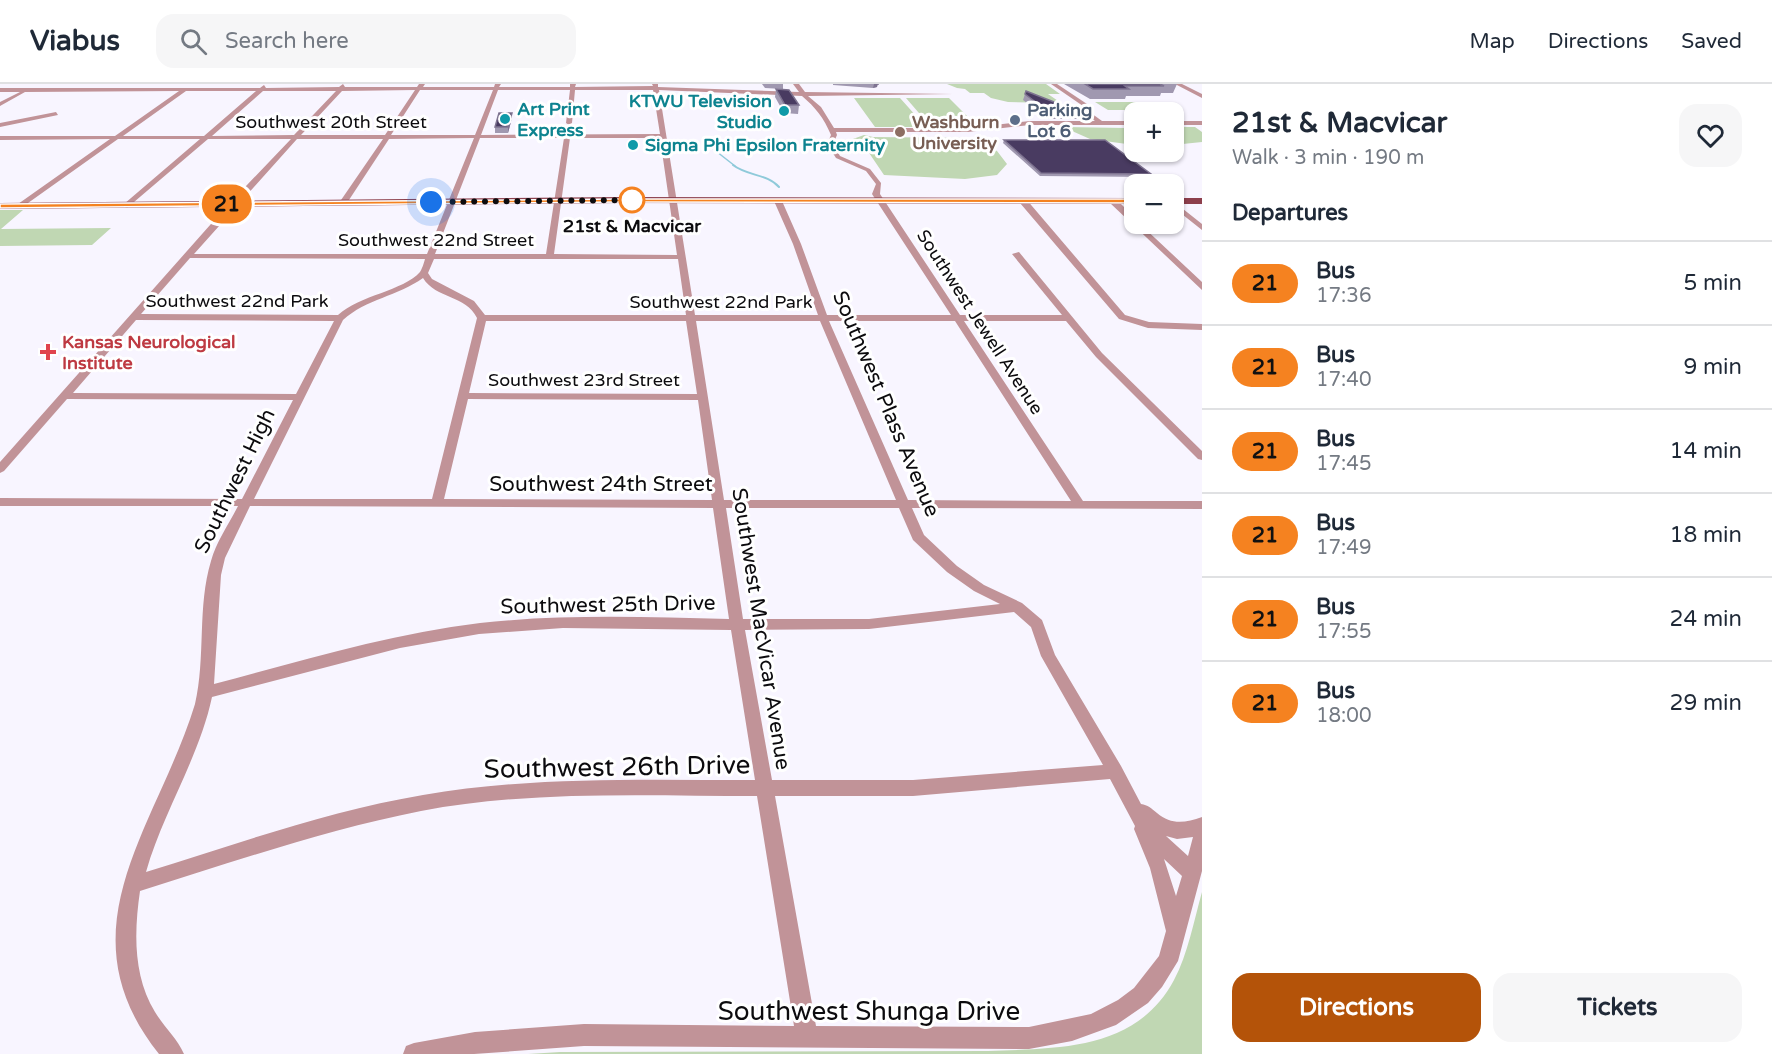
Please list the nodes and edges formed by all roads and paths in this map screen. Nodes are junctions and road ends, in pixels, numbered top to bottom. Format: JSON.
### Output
{"nodes":[{"id":1,"x":38,"y":84,"type":"edge"},
{"id":2,"x":114,"y":84,"type":"edge"},
{"id":3,"x":191,"y":84,"type":"edge"},
{"id":4,"x":268,"y":84,"type":"edge"},
{"id":5,"x":796,"y":84,"type":"edge"},
{"id":6,"x":1054,"y":84,"type":"edge"},
{"id":7,"x":1178,"y":84,"type":"edge"},
{"id":8,"x":342,"y":86,"type":"edge"},
{"id":9,"x":421,"y":86,"type":"edge"},
{"id":10,"x":497,"y":86,"type":"edge"},
{"id":11,"x":573,"y":86,"type":"edge"},
{"id":12,"x":655,"y":86,"type":"edge"},
{"id":13,"x":262,"y":89,"type":"junction"},
{"id":14,"x":0,"y":90,"type":"edge"},
{"id":15,"x":27,"y":90,"type":"junction"},
{"id":16,"x":104,"y":90,"type":"junction"},
{"id":17,"x":184,"y":90,"type":"junction"},
{"id":18,"x":801,"y":94,"type":"junction"},
{"id":19,"x":950,"y":94,"type":"dead end"},
{"id":20,"x":1202,"y":96,"type":"edge"},
{"id":21,"x":0,"y":104,"type":"edge"},
{"id":22,"x":56,"y":114,"type":"dead end"},
{"id":23,"x":568,"y":123,"type":"dead end"},
{"id":24,"x":1101,"y":123,"type":"junction"},
{"id":25,"x":1124,"y":123,"type":"edge"},
{"id":26,"x":1184,"y":123,"type":"edge"},
{"id":27,"x":1202,"y":123,"type":"edge"},
{"id":28,"x":0,"y":125,"type":"edge"},
{"id":29,"x":832,"y":130,"type":"junction"},
{"id":30,"x":663,"y":135,"type":"junction"},
{"id":31,"x":388,"y":136,"type":"junction"},
{"id":32,"x":477,"y":136,"type":"junction"},
{"id":33,"x":567,"y":136,"type":"junction"},
{"id":34,"x":207,"y":137,"type":"junction"},
{"id":35,"x":297,"y":137,"type":"junction"},
{"id":36,"x":0,"y":138,"type":"edge"},
{"id":37,"x":117,"y":138,"type":"junction"},
{"id":38,"x":673,"y":201,"type":"junction"},
{"id":39,"x":778,"y":201,"type":"junction"},
{"id":40,"x":881,"y":201,"type":"junction"},
{"id":41,"x":1023,"y":201,"type":"junction"},
{"id":42,"x":1113,"y":201,"type":"junction"},
{"id":43,"x":1124,"y":201,"type":"edge"},
{"id":44,"x":1202,"y":201,"type":"edge"},
{"id":45,"x":451,"y":202,"type":"junction"},
{"id":46,"x":558,"y":202,"type":"junction"},
{"id":47,"x":1184,"y":202,"type":"edge"},
{"id":48,"x":343,"y":203,"type":"junction"},
{"id":49,"x":234,"y":204,"type":"junction"},
{"id":50,"x":0,"y":206,"type":"edge"},
{"id":51,"x":21,"y":206,"type":"junction"},
{"id":52,"x":127,"y":206,"type":"junction"},
{"id":53,"x":1124,"y":212,"type":"edge"},
{"id":54,"x":1184,"y":212,"type":"edge"},
{"id":55,"x":1202,"y":228,"type":"edge"},
{"id":56,"x":1147,"y":234,"type":"edge"},
{"id":57,"x":1016,"y":254,"type":"dead end"},
{"id":58,"x":190,"y":256,"type":"junction"},
{"id":59,"x":430,"y":257,"type":"junction"},
{"id":60,"x":550,"y":257,"type":"junction"},
{"id":61,"x":682,"y":257,"type":"junction"},
{"id":62,"x":423,"y":273,"type":"junction"},
{"id":63,"x":1202,"y":288,"type":"edge"},
{"id":64,"x":134,"y":317,"type":"junction"},
{"id":65,"x":340,"y":318,"type":"junction"},
{"id":66,"x":482,"y":318,"type":"junction"},
{"id":67,"x":692,"y":318,"type":"junction"},
{"id":68,"x":824,"y":318,"type":"junction"},
{"id":69,"x":1067,"y":318,"type":"junction"},
{"id":70,"x":957,"y":319,"type":"junction"},
{"id":71,"x":1202,"y":327,"type":"edge"},
{"id":72,"x":64,"y":396,"type":"junction"},
{"id":73,"x":464,"y":396,"type":"junction"},
{"id":74,"x":300,"y":397,"type":"junction"},
{"id":75,"x":703,"y":398,"type":"junction"},
{"id":76,"x":1202,"y":457,"type":"edge"},
{"id":77,"x":0,"y":469,"type":"edge"},
{"id":78,"x":0,"y":502,"type":"edge"},
{"id":79,"x":245,"y":503,"type":"junction"},
{"id":80,"x":719,"y":503,"type":"junction"},
{"id":81,"x":437,"y":504,"type":"junction"},
{"id":82,"x":904,"y":505,"type":"junction"},
{"id":83,"x":1080,"y":505,"type":"junction"},
{"id":84,"x":1202,"y":505,"type":"edge"},
{"id":85,"x":1017,"y":608,"type":"junction"},
{"id":86,"x":737,"y":624,"type":"junction"},
{"id":87,"x":205,"y":693,"type":"junction"},
{"id":88,"x":1115,"y":771,"type":"junction"},
{"id":89,"x":766,"y":789,"type":"junction"},
{"id":90,"x":1129,"y":798,"type":"junction"},
{"id":91,"x":1138,"y":816,"type":"junction"},
{"id":92,"x":1202,"y":825,"type":"edge"},
{"id":93,"x":1202,"y":837,"type":"edge"},
{"id":94,"x":1191,"y":872,"type":"junction"},
{"id":95,"x":131,"y":885,"type":"junction"},
{"id":96,"x":1176,"y":932,"type":"junction"},
{"id":97,"x":807,"y":1037,"type":"junction"},
{"id":98,"x":173,"y":1054,"type":"edge"},
{"id":99,"x":414,"y":1054,"type":"edge"}],
"edges":[{"from":1,"to":15,"type":"street"},
{"from":2,"to":16,"type":"street"},
{"from":3,"to":17,"type":"street"},
{"from":4,"to":13,"type":"street"},
{"from":5,"to":18,"type":"street","name":"Southwest Jewell Avenue"},
{"from":6,"to":24,"type":"street"},
{"from":7,"to":20,"type":"street"},
{"from":8,"to":9,"type":"street"},
{"from":8,"to":13,"type":"street"},
{"from":8,"to":35,"type":"street"},
{"from":9,"to":10,"type":"street"},
{"from":9,"to":31,"type":"street"},
{"from":10,"to":11,"type":"street"},
{"from":10,"to":32,"type":"street"},
{"from":11,"to":12,"type":"street"},
{"from":11,"to":23,"type":"street"},
{"from":12,"to":18,"type":"street"},
{"from":12,"to":30,"type":"street","name":"Southwest MacVicar Avenue"},
{"from":13,"to":17,"type":"street"},
{"from":13,"to":34,"type":"street"},
{"from":14,"to":15,"type":"street"},
{"from":15,"to":16,"type":"street"},
{"from":15,"to":21,"type":"street"},
{"from":16,"to":17,"type":"street"},
{"from":17,"to":37,"type":"street"},
{"from":18,"to":19,"type":"street"},
{"from":18,"to":29,"type":"street","name":"Southwest Jewell Avenue"},
{"from":22,"to":28,"type":"street"},
{"from":24,"to":25,"type":"street"},
{"from":24,"to":29,"type":"street"},
{"from":26,"to":27,"type":"street"},
{"from":29,"to":40,"type":"street","name":"Southwest Jewell Avenue"},
{"from":30,"to":33,"type":"street","name":"Southwest 20th Street"},
{"from":30,"to":38,"type":"street","name":"Southwest MacVicar Avenue"},
{"from":31,"to":32,"type":"street","name":"Southwest 20th Street"},
{"from":31,"to":35,"type":"street","name":"Southwest 20th Street"},
{"from":31,"to":48,"type":"street"},
{"from":32,"to":33,"type":"street","name":"Southwest 20th Street"},
{"from":32,"to":45,"type":"street"},
{"from":33,"to":46,"type":"street"},
{"from":34,"to":35,"type":"street","name":"Southwest 20th Street"},
{"from":34,"to":37,"type":"street","name":"Southwest 20th Street"},
{"from":34,"to":52,"type":"street"},
{"from":35,"to":49,"type":"street"},
{"from":36,"to":37,"type":"street","name":"Southwest 20th Street"},
{"from":37,"to":51,"type":"street"},
{"from":38,"to":39,"type":"main road"},
{"from":38,"to":46,"type":"main road"},
{"from":38,"to":61,"type":"street","name":"Southwest MacVicar Avenue"},
{"from":39,"to":40,"type":"main road"},
{"from":39,"to":68,"type":"street","name":"Southwest Plass Avenue"},
{"from":40,"to":41,"type":"main road"},
{"from":40,"to":70,"type":"street","name":"Southwest Jewell Avenue"},
{"from":41,"to":42,"type":"main road"},
{"from":41,"to":71,"type":"street"},
{"from":42,"to":43,"type":"main road"},
{"from":42,"to":53,"type":"street"},
{"from":44,"to":47,"type":"main road"},
{"from":45,"to":46,"type":"main road"},
{"from":45,"to":48,"type":"main road"},
{"from":45,"to":59,"type":"street"},
{"from":46,"to":60,"type":"street"},
{"from":48,"to":49,"type":"main road"},
{"from":49,"to":52,"type":"main road"},
{"from":49,"to":58,"type":"street"},
{"from":50,"to":51,"type":"main road"},
{"from":51,"to":52,"type":"main road"},
{"from":54,"to":55,"type":"street"},
{"from":56,"to":63,"type":"street"},
{"from":57,"to":69,"type":"street"},
{"from":58,"to":59,"type":"street","name":"Southwest 22nd Street"},
{"from":58,"to":64,"type":"street"},
{"from":59,"to":60,"type":"street","name":"Southwest 22nd Street"},
{"from":59,"to":62,"type":"street"},
{"from":60,"to":61,"type":"street","name":"Southwest 22nd Street"},
{"from":61,"to":67,"type":"street","name":"Southwest MacVicar Avenue"},
{"from":62,"to":65,"type":"street","name":"Southwest High"},
{"from":62,"to":66,"type":"street"},
{"from":64,"to":65,"type":"street","name":"Southwest 22nd Park"},
{"from":64,"to":72,"type":"street"},
{"from":65,"to":74,"type":"street","name":"Southwest High"},
{"from":66,"to":67,"type":"street","name":"Southwest 22nd Park"},
{"from":66,"to":73,"type":"street"},
{"from":67,"to":68,"type":"street","name":"Southwest 22nd Park"},
{"from":67,"to":75,"type":"street","name":"Southwest MacVicar Avenue"},
{"from":68,"to":70,"type":"street","name":"Southwest 22nd Park"},
{"from":68,"to":82,"type":"street","name":"Southwest Plass Avenue"},
{"from":69,"to":70,"type":"street","name":"Southwest 22nd Park"},
{"from":69,"to":76,"type":"street"},
{"from":70,"to":83,"type":"street","name":"Southwest Jewell Avenue"},
{"from":72,"to":74,"type":"street"},
{"from":72,"to":77,"type":"street"},
{"from":73,"to":75,"type":"street","name":"Southwest 23rd Street"},
{"from":73,"to":81,"type":"street"},
{"from":74,"to":79,"type":"street","name":"Southwest High"},
{"from":75,"to":80,"type":"street","name":"Southwest MacVicar Avenue"},
{"from":78,"to":79,"type":"street","name":"Southwest 24th Street"},
{"from":79,"to":81,"type":"street","name":"Southwest 24th Street"},
{"from":79,"to":87,"type":"street","name":"Southwest High"},
{"from":80,"to":81,"type":"street","name":"Southwest 24th Street"},
{"from":80,"to":82,"type":"street","name":"Southwest 24th Street"},
{"from":80,"to":86,"type":"street","name":"Southwest MacVicar Avenue"},
{"from":82,"to":83,"type":"street","name":"Southwest 24th Street"},
{"from":82,"to":85,"type":"street","name":"Southwest Plass Avenue"},
{"from":83,"to":84,"type":"street","name":"Southwest 24th Street"},
{"from":85,"to":86,"type":"street","name":"Southwest 25th Drive"},
{"from":85,"to":88,"type":"street","name":"Southwest Plass Avenue"},
{"from":86,"to":87,"type":"street","name":"Southwest 25th Drive"},
{"from":86,"to":89,"type":"street","name":"Southwest MacVicar Avenue"},
{"from":87,"to":95,"type":"street","name":"Southwest High"},
{"from":88,"to":89,"type":"street","name":"Southwest 26th Drive"},
{"from":88,"to":90,"type":"street","name":"Southwest Plass Avenue"},
{"from":89,"to":95,"type":"street","name":"Southwest 26th Drive"},
{"from":89,"to":97,"type":"street","name":"Southwest MacVicar Avenue"},
{"from":90,"to":91,"type":"street","name":"Southwest Plass Avenue"},
{"from":90,"to":92,"type":"street","name":"Southwest Plass Avenue"},
{"from":91,"to":94,"type":"street","name":"Southwest Plass Avenue"},
{"from":91,"to":96,"type":"street","name":"Southwest Plass Avenue"},
{"from":93,"to":94,"type":"street","name":"Southwest Shunga Drive"},
{"from":94,"to":96,"type":"street","name":"Southwest Shunga Drive"},
{"from":95,"to":98,"type":"street","name":"Southwest High"},
{"from":96,"to":97,"type":"street","name":"Southwest Shunga Drive"},
{"from":97,"to":99,"type":"street","name":"Southwest Shunga Drive"}]}
